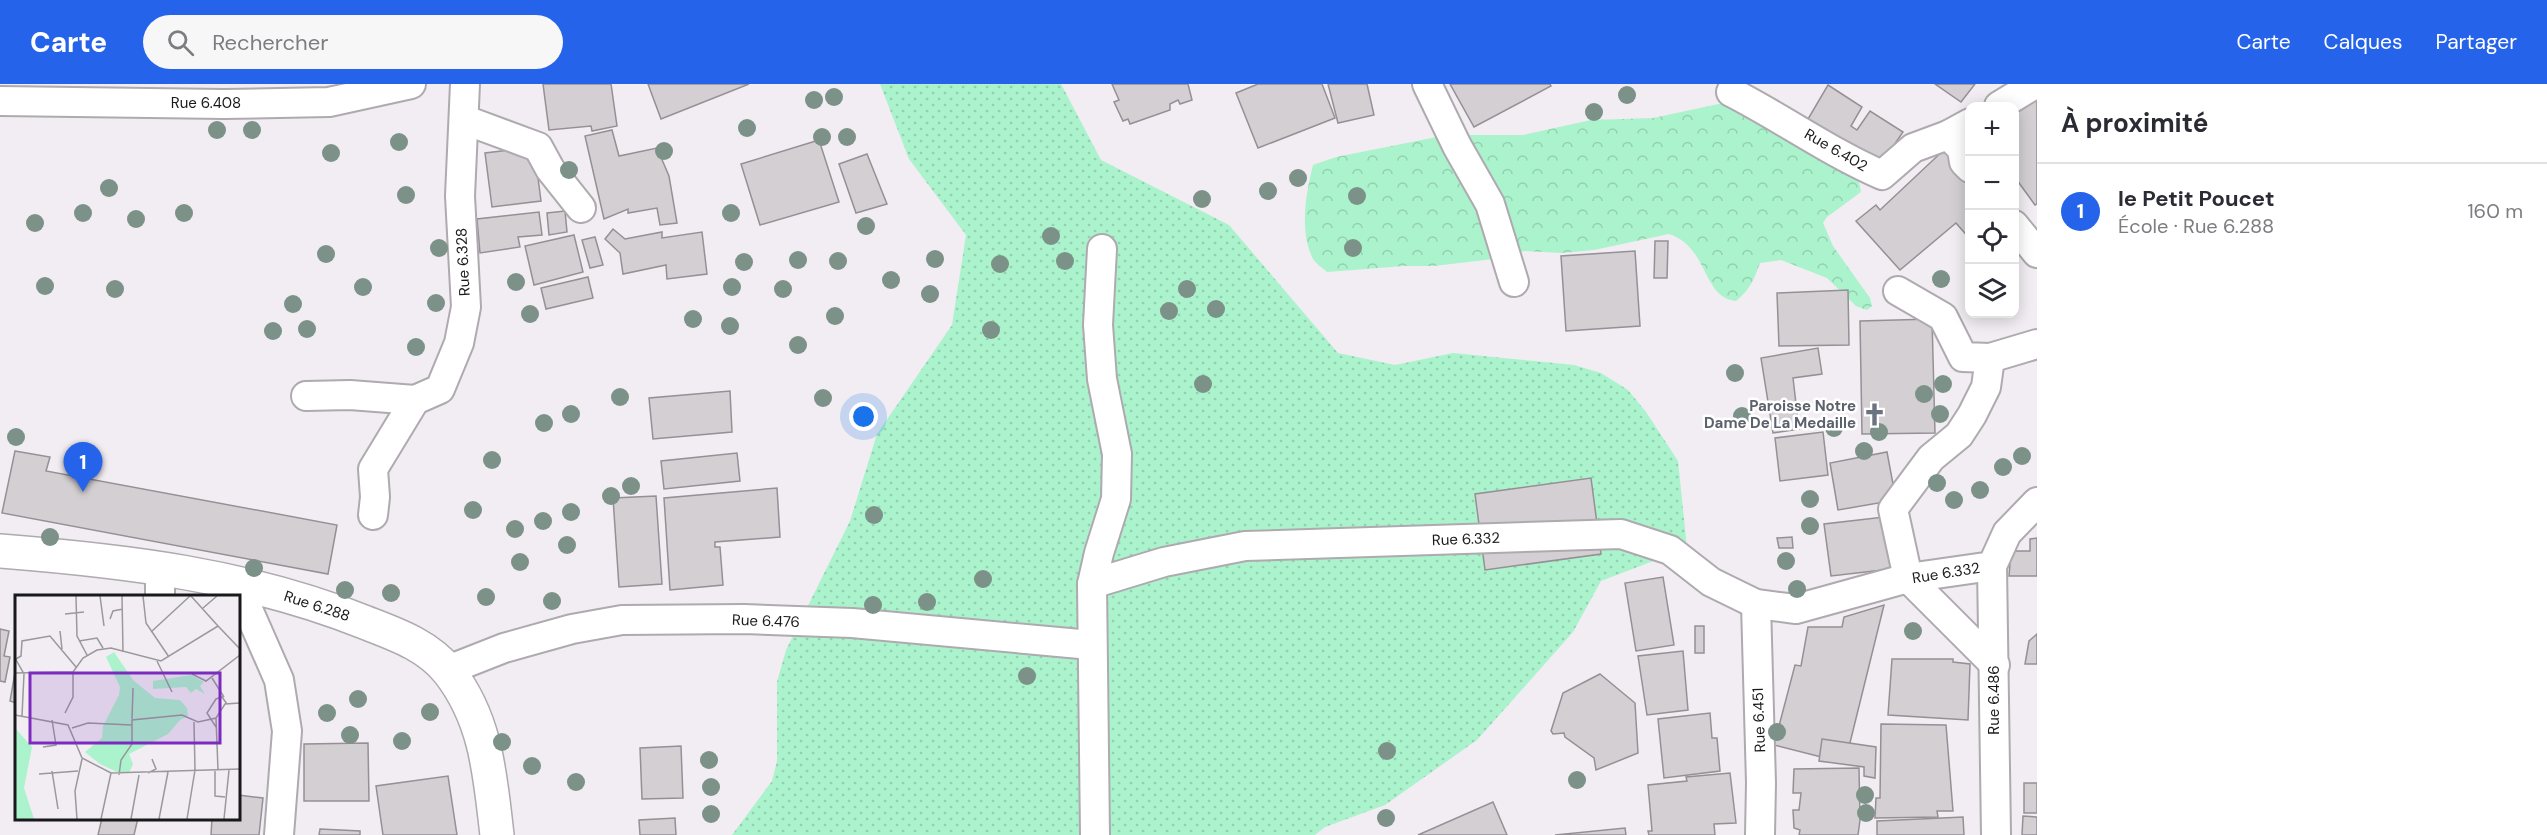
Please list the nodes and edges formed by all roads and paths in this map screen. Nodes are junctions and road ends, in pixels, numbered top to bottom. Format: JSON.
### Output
{"nodes":[{"id":1,"x":411,"y":84,"type":"edge"},
{"id":2,"x":465,"y":84,"type":"edge"},
{"id":3,"x":1427,"y":84,"type":"edge"},
{"id":4,"x":2036,"y":84,"type":"edge"},
{"id":5,"x":1731,"y":92,"type":"dead end"},
{"id":6,"x":0,"y":101,"type":"edge"},
{"id":7,"x":2006,"y":102,"type":"edge"},
{"id":8,"x":465,"y":120,"type":"junction"},
{"id":9,"x":1959,"y":129,"type":"edge"},
{"id":10,"x":1965,"y":163,"type":"edge"},
{"id":11,"x":581,"y":208,"type":"dead end"},
{"id":12,"x":2019,"y":231,"type":"edge"},
{"id":13,"x":1102,"y":249,"type":"dead end"},
{"id":14,"x":2037,"y":253,"type":"edge"},
{"id":15,"x":1514,"y":282,"type":"dead end"},
{"id":16,"x":1898,"y":291,"type":"dead end"},
{"id":17,"x":2037,"y":344,"type":"edge"},
{"id":18,"x":1990,"y":358,"type":"junction"},
{"id":19,"x":306,"y":396,"type":"dead end"},
{"id":20,"x":415,"y":400,"type":"junction"},
{"id":21,"x":2037,"y":502,"type":"edge"},
{"id":22,"x":373,"y":515,"type":"dead end"},
{"id":23,"x":0,"y":551,"type":"edge"},
{"id":24,"x":1992,"y":566,"type":"junction"},
{"id":25,"x":1908,"y":578,"type":"junction"},
{"id":26,"x":160,"y":582,"type":"edge"},
{"id":27,"x":236,"y":582,"type":"junction"},
{"id":28,"x":1092,"y":584,"type":"junction"},
{"id":29,"x":1756,"y":604,"type":"junction"},
{"id":30,"x":1091,"y":645,"type":"junction"},
{"id":31,"x":1995,"y":665,"type":"junction"},
{"id":32,"x":448,"y":670,"type":"junction"},
{"id":33,"x":279,"y":835,"type":"edge"},
{"id":34,"x":497,"y":835,"type":"edge"},
{"id":35,"x":1095,"y":835,"type":"edge"},
{"id":36,"x":1760,"y":835,"type":"edge"},
{"id":37,"x":1996,"y":835,"type":"edge"}],
"edges":[{"from":1,"to":6,"type":"street","name":"Rue 6.408"},
{"from":2,"to":8,"type":"street","name":"Rue 6.328"},
{"from":3,"to":15,"type":"street"},
{"from":4,"to":7,"type":"street"},
{"from":5,"to":9,"type":"street","name":"Rue 6.402"},
{"from":8,"to":11,"type":"street"},
{"from":8,"to":20,"type":"street","name":"Rue 6.328"},
{"from":9,"to":10,"type":"street"},
{"from":12,"to":14,"type":"street"},
{"from":13,"to":28,"type":"street"},
{"from":16,"to":18,"type":"street"},
{"from":17,"to":18,"type":"street"},
{"from":18,"to":25,"type":"street"},
{"from":19,"to":20,"type":"street"},
{"from":20,"to":22,"type":"street"},
{"from":21,"to":24,"type":"street","name":"Rue 6.332"},
{"from":23,"to":26,"type":"street","name":"Rue 6.288"},
{"from":24,"to":25,"type":"street","name":"Rue 6.332"},
{"from":24,"to":31,"type":"street","name":"Rue 6.486"},
{"from":25,"to":29,"type":"street","name":"Rue 6.332"},
{"from":25,"to":31,"type":"street"},
{"from":26,"to":27,"type":"street","name":"Rue 6.288"},
{"from":27,"to":32,"type":"street","name":"Rue 6.288"},
{"from":27,"to":33,"type":"street"},
{"from":28,"to":29,"type":"street","name":"Rue 6.332"},
{"from":28,"to":30,"type":"street"},
{"from":29,"to":36,"type":"street","name":"Rue 6.451"},
{"from":30,"to":32,"type":"street","name":"Rue 6.476"},
{"from":30,"to":35,"type":"street"},
{"from":31,"to":37,"type":"street","name":"Rue 6.486"},
{"from":32,"to":34,"type":"street","name":"Rue 6.288"}]}
